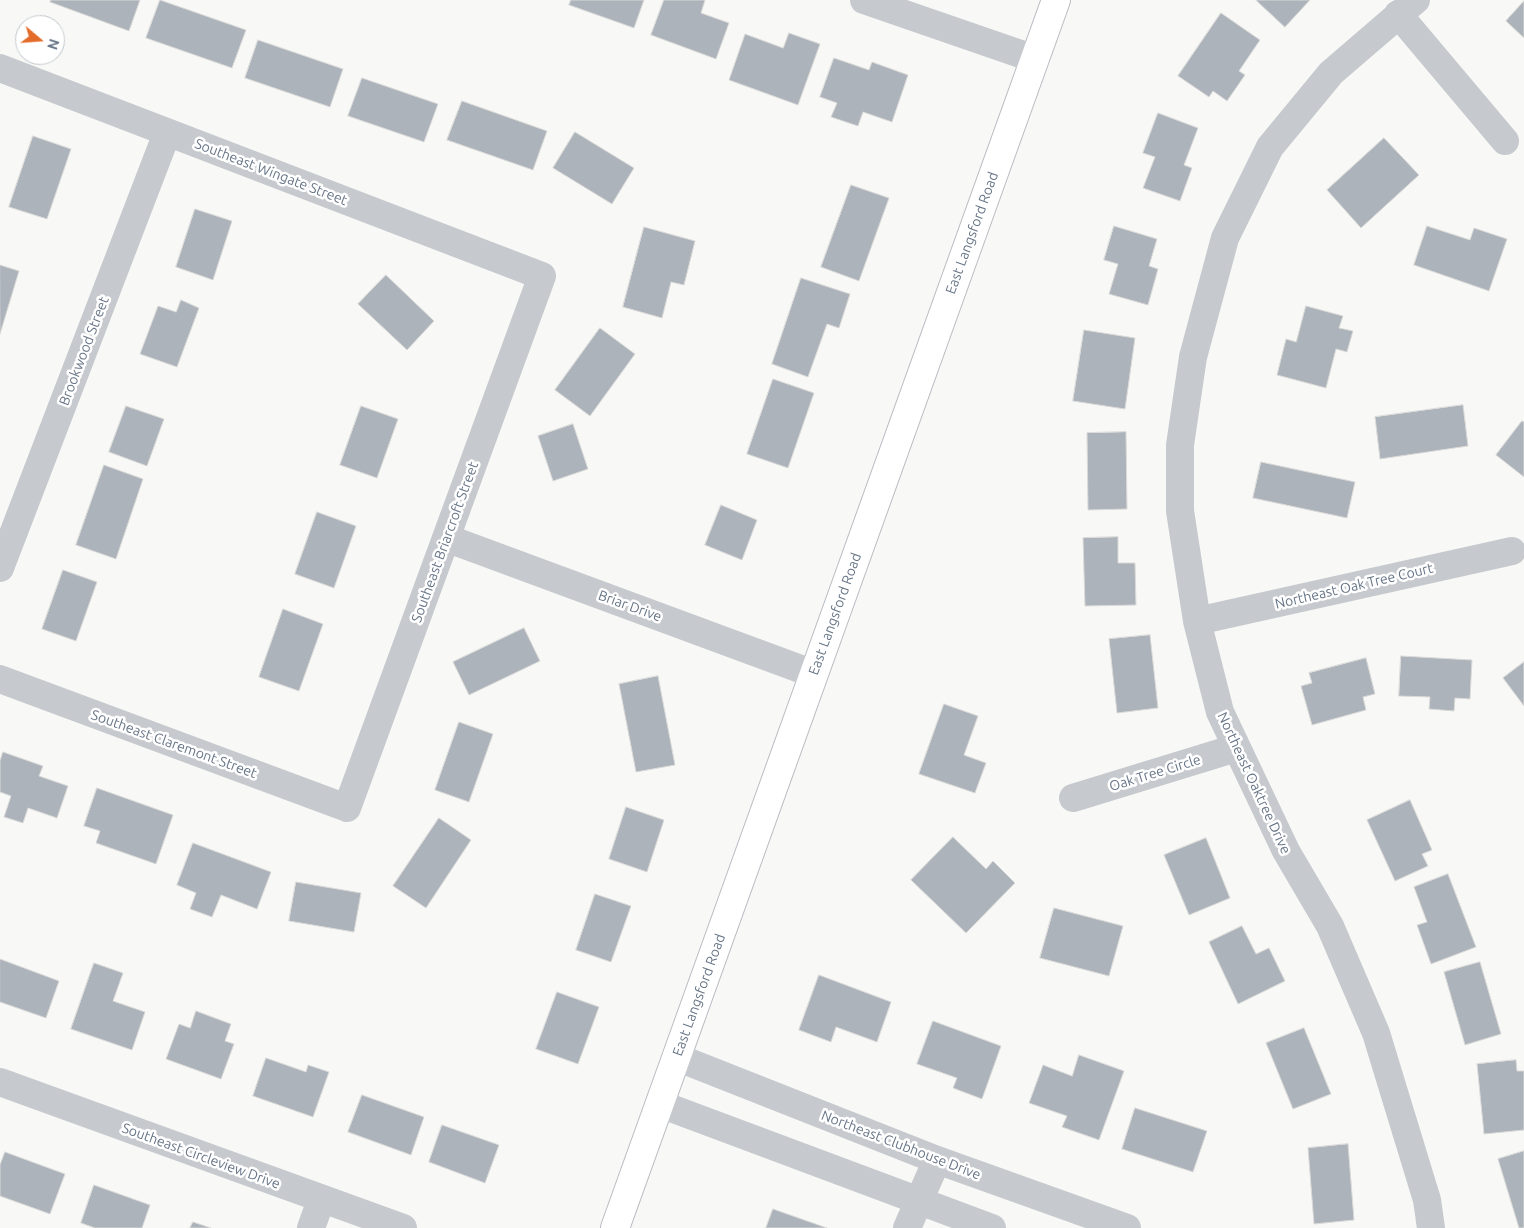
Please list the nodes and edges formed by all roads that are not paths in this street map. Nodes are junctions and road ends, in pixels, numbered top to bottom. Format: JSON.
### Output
{"nodes":[{"id":1,"x":864,"y":0,"type":"edge"},
{"id":2,"x":1056,"y":0,"type":"edge"},
{"id":3,"x":1407,"y":7,"type":"edge"},
{"id":4,"x":1035,"y":58,"type":"junction"},
{"id":5,"x":0,"y":68,"type":"edge"},
{"id":6,"x":167,"y":133,"type":"junction"},
{"id":7,"x":1505,"y":141,"type":"dead end"},
{"id":8,"x":542,"y":276,"type":"joint"},
{"id":9,"x":446,"y":538,"type":"junction"},
{"id":10,"x":1512,"y":551,"type":"dead end"},
{"id":11,"x":0,"y":568,"type":"edge"},
{"id":12,"x":1197,"y":621,"type":"junction"},
{"id":13,"x":814,"y":674,"type":"junction"},
{"id":14,"x":0,"y":680,"type":"edge"},
{"id":15,"x":1236,"y":748,"type":"junction"},
{"id":16,"x":1073,"y":798,"type":"dead end"},
{"id":17,"x":348,"y":808,"type":"joint"},
{"id":18,"x":676,"y":1057,"type":"junction"},
{"id":19,"x":0,"y":1082,"type":"edge"},
{"id":20,"x":660,"y":1104,"type":"junction"},
{"id":21,"x":937,"y":1160,"type":"junction"},
{"id":22,"x":322,"y":1200,"type":"junction"},
{"id":23,"x":919,"y":1201,"type":"junction"},
{"id":24,"x":311,"y":1228,"type":"edge"},
{"id":25,"x":403,"y":1228,"type":"edge"},
{"id":26,"x":615,"y":1228,"type":"edge"},
{"id":27,"x":908,"y":1228,"type":"edge"},
{"id":28,"x":992,"y":1228,"type":"edge"},
{"id":29,"x":1127,"y":1228,"type":"edge"},
{"id":30,"x":1431,"y":1228,"type":"edge"}],
"edges":[{"from":1,"to":4,"type":"street"},
{"from":2,"to":4,"type":"street","name":"East Langsford Road"},
{"from":3,"to":7,"type":"street"},
{"from":3,"to":12,"type":"street","name":"Northeast Oaktree Drive"},
{"from":4,"to":13,"type":"street","name":"East Langsford Road"},
{"from":5,"to":6,"type":"street","name":"Southeast Wingate Street"},
{"from":6,"to":8,"type":"street","name":"Southeast Wingate Street"},
{"from":6,"to":11,"type":"street","name":"Brookwood Street"},
{"from":8,"to":9,"type":"street","name":"Southeast Briarcroft Street"},
{"from":9,"to":13,"type":"street","name":"Briar Drive"},
{"from":9,"to":17,"type":"street","name":"Southeast Briarcroft Street"},
{"from":10,"to":12,"type":"street","name":"Northeast Oak Tree Court"},
{"from":12,"to":15,"type":"street","name":"Northeast Oaktree Drive"},
{"from":13,"to":18,"type":"street","name":"East Langsford Road"},
{"from":14,"to":17,"type":"street","name":"Southeast Claremont Street"},
{"from":15,"to":16,"type":"street","name":"Oak Tree Circle"},
{"from":15,"to":30,"type":"street","name":"Northeast Oaktree Drive"},
{"from":18,"to":20,"type":"street","name":"East Langsford Road"},
{"from":18,"to":21,"type":"street","name":"Northeast Clubhouse Drive"},
{"from":19,"to":22,"type":"street","name":"Southeast Circleview Drive"},
{"from":20,"to":23,"type":"street"},
{"from":20,"to":26,"type":"street","name":"East Langsford Road"},
{"from":21,"to":23,"type":"street"},
{"from":21,"to":29,"type":"street","name":"Northeast Clubhouse Drive"},
{"from":22,"to":24,"type":"street"},
{"from":22,"to":25,"type":"street","name":"Southeast Circleview Drive"},
{"from":23,"to":27,"type":"street"},
{"from":23,"to":28,"type":"street"}]}
